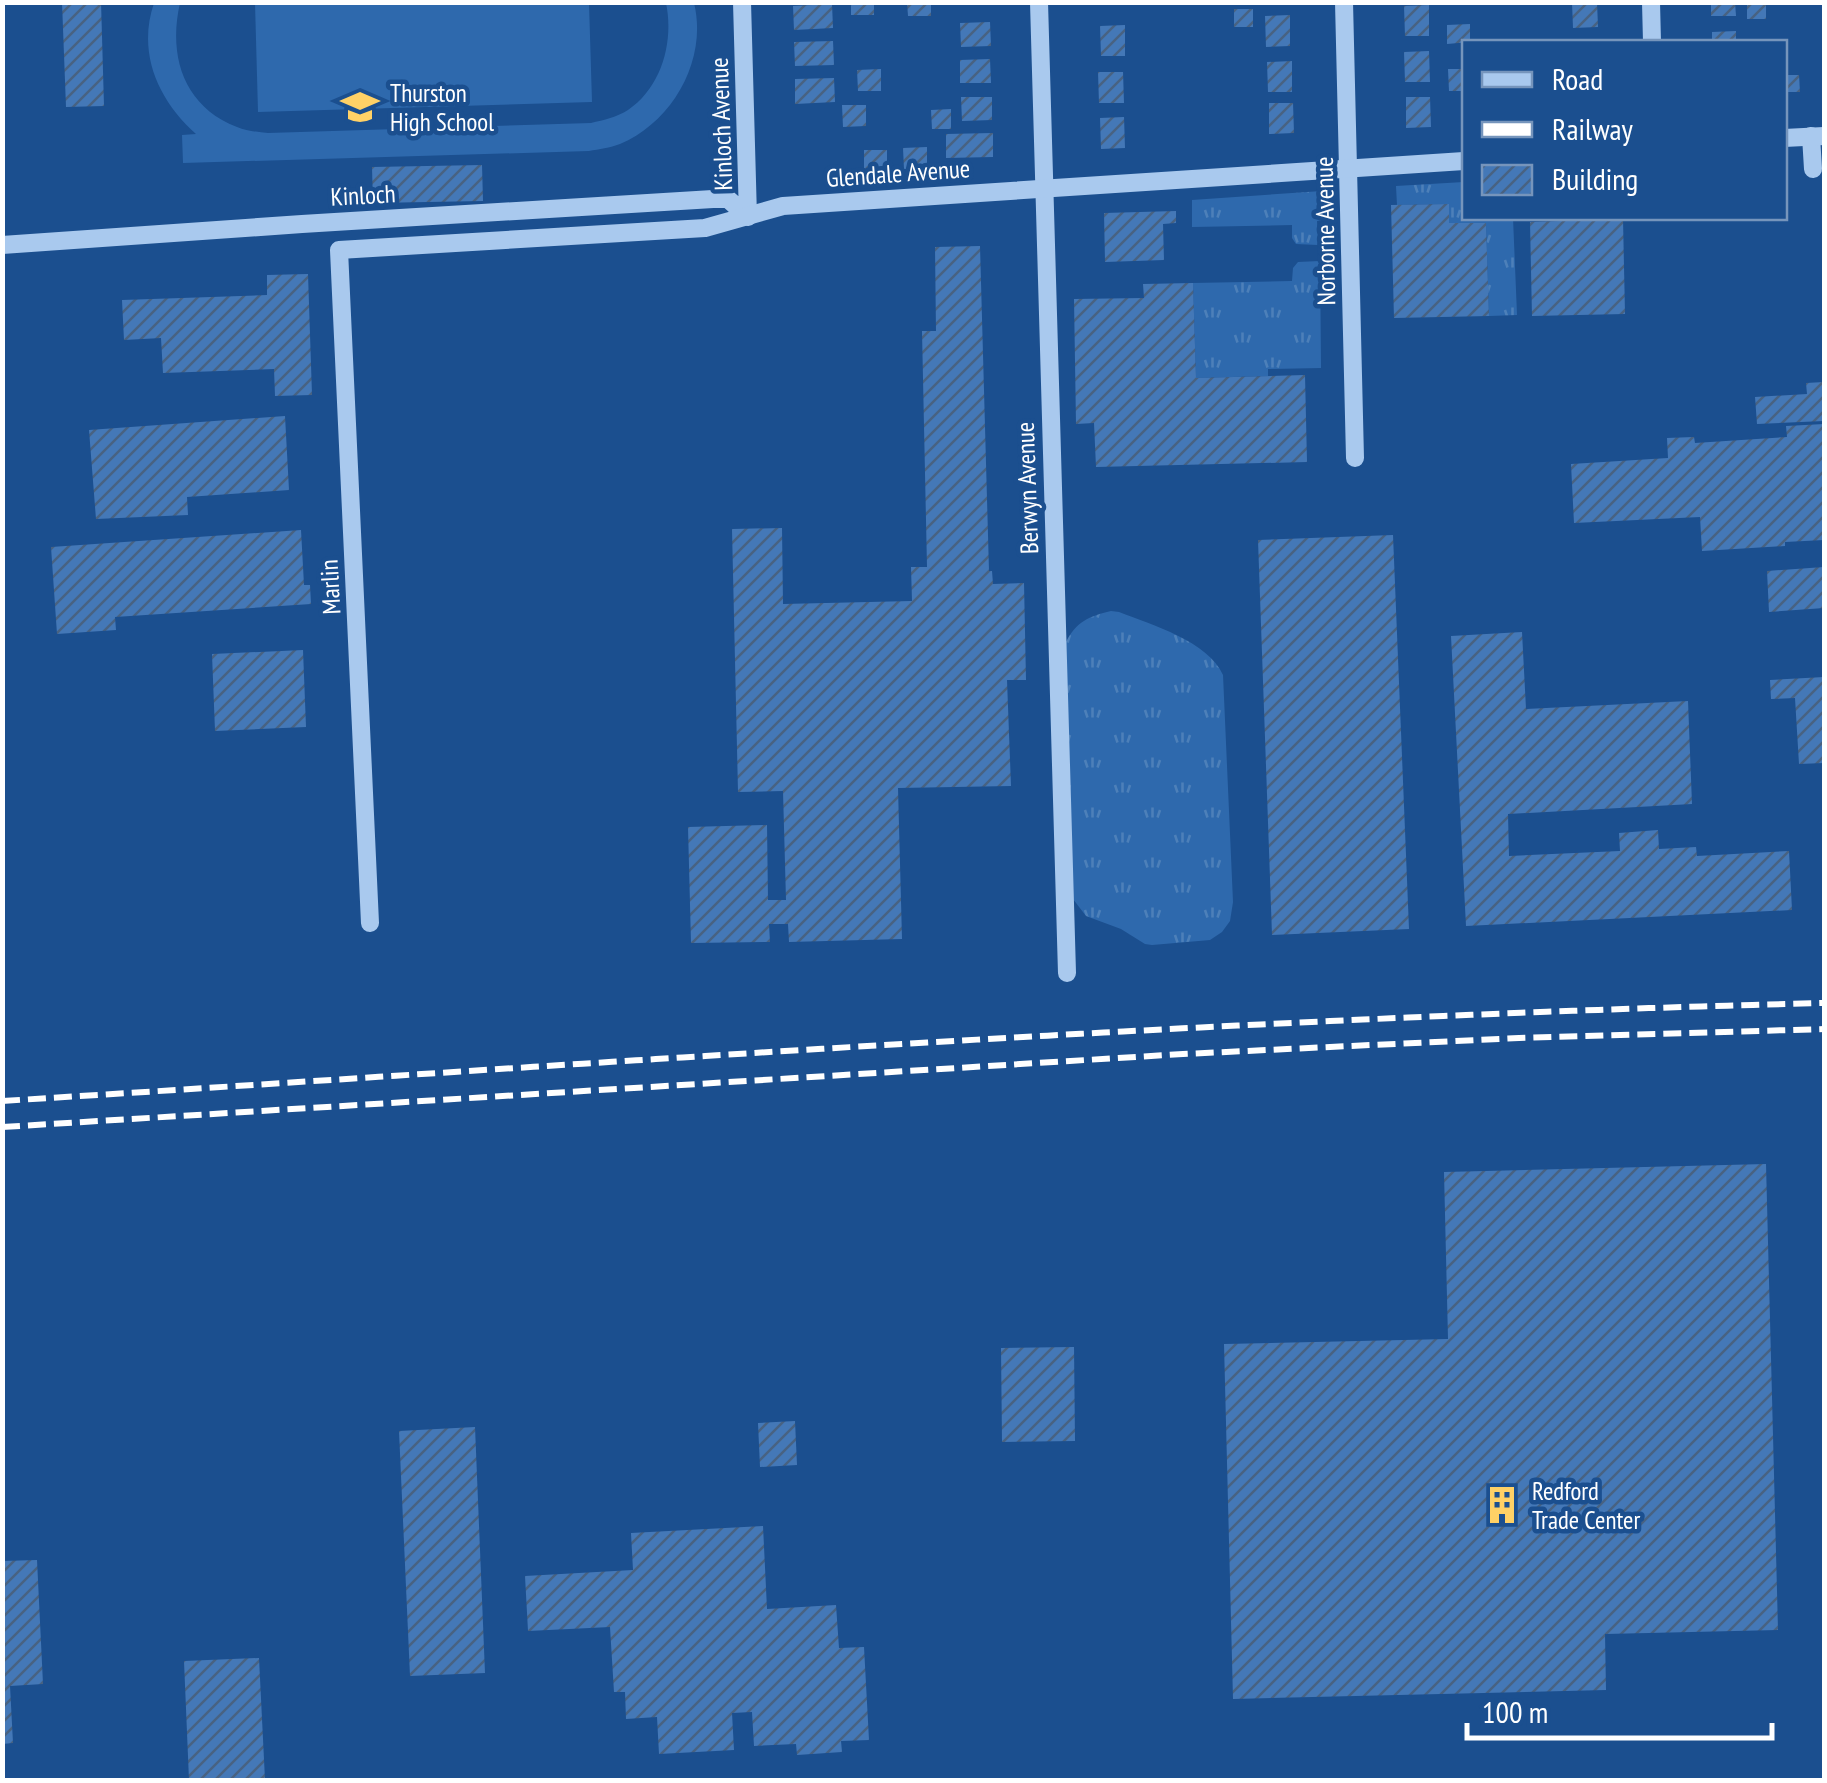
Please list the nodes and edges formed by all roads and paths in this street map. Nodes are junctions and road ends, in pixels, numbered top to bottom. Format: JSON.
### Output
{"nodes":[{"id":1,"x":742,"y":2,"type":"edge"},
{"id":2,"x":1039,"y":2,"type":"edge"},
{"id":3,"x":1344,"y":2,"type":"edge"},
{"id":4,"x":1651,"y":2,"type":"edge"},
{"id":5,"x":1652,"y":40,"type":"edge"},
{"id":6,"x":1818,"y":136,"type":"edge"},
{"id":7,"x":1787,"y":138,"type":"edge"},
{"id":8,"x":1462,"y":161,"type":"edge"},
{"id":9,"x":1812,"y":168,"type":"dead end"},
{"id":10,"x":1349,"y":170,"type":"junction"},
{"id":11,"x":1043,"y":188,"type":"junction"},
{"id":12,"x":728,"y":199,"type":"joint"},
{"id":13,"x":748,"y":217,"type":"junction"},
{"id":14,"x":2,"y":245,"type":"edge"},
{"id":15,"x":338,"y":250,"type":"joint"},
{"id":16,"x":1355,"y":458,"type":"dead end"},
{"id":17,"x":370,"y":923,"type":"dead end"},
{"id":18,"x":1067,"y":973,"type":"dead end"}],
"edges":[{"from":1,"to":13,"type":"street","name":"Kinloch Avenue"},
{"from":2,"to":11,"type":"street","name":"Berwyn Avenue"},
{"from":3,"to":10,"type":"street","name":"Norborne Avenue"},
{"from":4,"to":5,"type":"street"},
{"from":6,"to":7,"type":"street"},
{"from":6,"to":9,"type":"street"},
{"from":8,"to":10,"type":"street","name":"Glendale Avenue"},
{"from":10,"to":11,"type":"street","name":"Glendale Avenue"},
{"from":10,"to":16,"type":"street","name":"Norborne Avenue"},
{"from":11,"to":13,"type":"street","name":"Glendale Avenue"},
{"from":11,"to":18,"type":"street","name":"Berwyn Avenue"},
{"from":12,"to":13,"type":"street","name":"Kinloch Avenue"},
{"from":12,"to":14,"type":"street","name":"Kinloch"},
{"from":13,"to":15,"type":"street","name":"Glendale Avenue"},
{"from":15,"to":17,"type":"street","name":"Marlin"}]}
